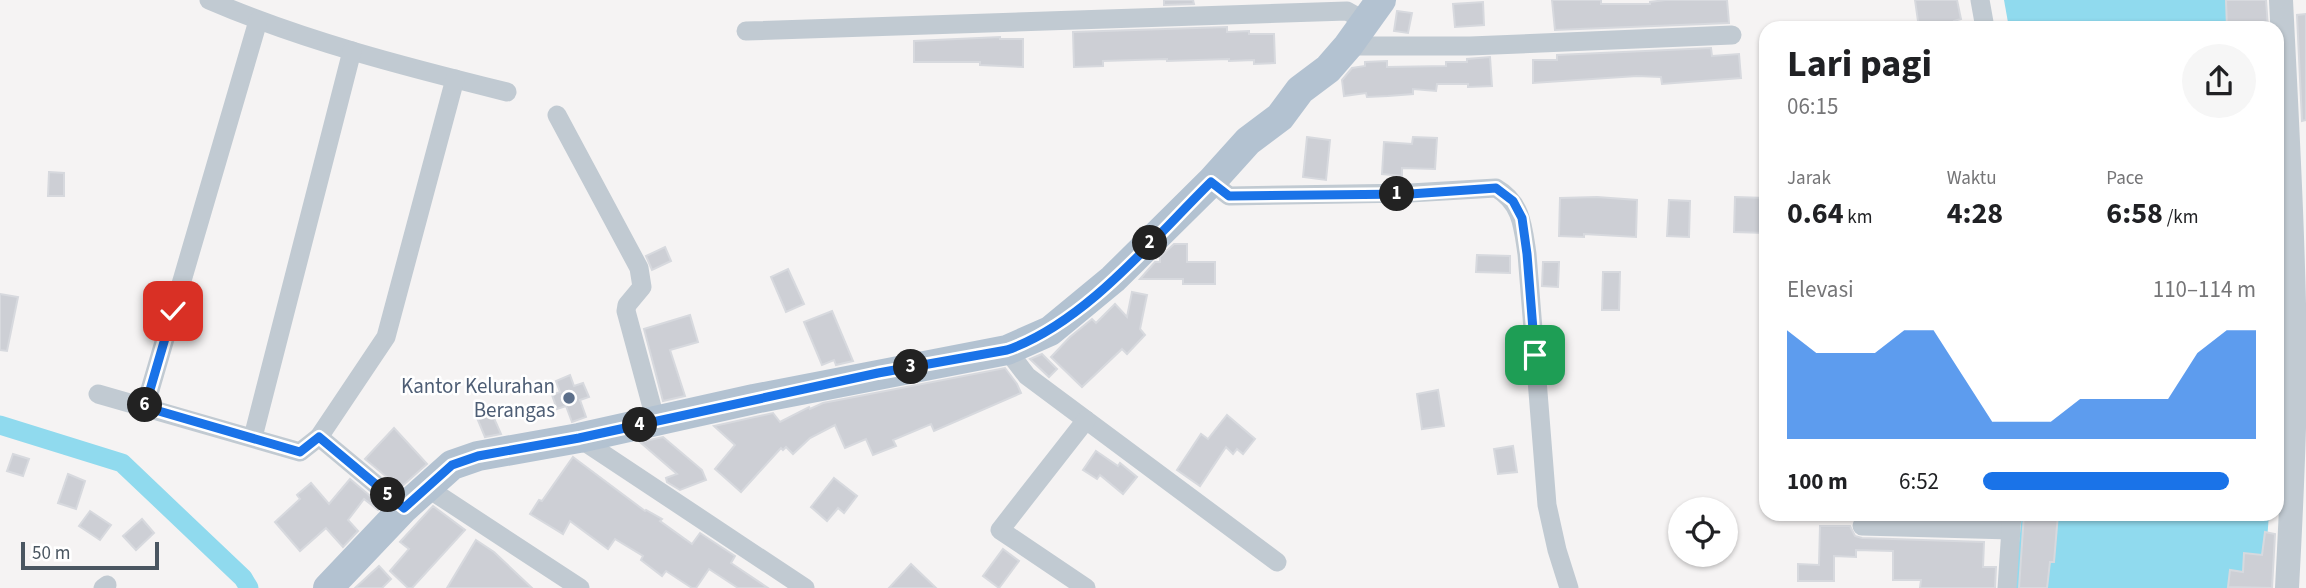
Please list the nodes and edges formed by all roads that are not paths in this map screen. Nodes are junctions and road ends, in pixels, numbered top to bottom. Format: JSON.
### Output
{"nodes":[{"id":1,"x":208,"y":0,"type":"edge"},
{"id":2,"x":1980,"y":0,"type":"edge"},
{"id":3,"x":2281,"y":0,"type":"edge"},
{"id":4,"x":1373,"y":11,"type":"edge"},
{"id":5,"x":258,"y":21,"type":"junction"},
{"id":6,"x":1984,"y":21,"type":"edge"},
{"id":7,"x":2282,"y":21,"type":"edge"},
{"id":8,"x":746,"y":31,"type":"dead end"},
{"id":9,"x":1732,"y":35,"type":"dead end"},
{"id":10,"x":1348,"y":46,"type":"junction"},
{"id":11,"x":352,"y":51,"type":"junction"},
{"id":12,"x":2284,"y":58,"type":"edge"},
{"id":13,"x":455,"y":79,"type":"junction"},
{"id":14,"x":507,"y":92,"type":"dead end"},
{"id":15,"x":557,"y":115,"type":"dead end"},
{"id":16,"x":1211,"y":182,"type":"junction"},
{"id":17,"x":1007,"y":350,"type":"junction"},
{"id":18,"x":98,"y":394,"type":"dead end"},
{"id":19,"x":145,"y":407,"type":"junction"},
{"id":20,"x":1086,"y":420,"type":"junction"},
{"id":21,"x":656,"y":422,"type":"junction"},
{"id":22,"x":253,"y":436,"type":"junction"},
{"id":23,"x":319,"y":437,"type":"junction"},
{"id":24,"x":579,"y":438,"type":"junction"},
{"id":25,"x":426,"y":486,"type":"junction"},
{"id":26,"x":404,"y":508,"type":"junction"},
{"id":27,"x":2012,"y":522,"type":"edge"},
{"id":28,"x":1862,"y":526,"type":"dead end"},
{"id":29,"x":1277,"y":562,"type":"dead end"},
{"id":30,"x":328,"y":588,"type":"edge"},
{"id":31,"x":580,"y":588,"type":"edge"},
{"id":32,"x":805,"y":588,"type":"edge"},
{"id":33,"x":1086,"y":588,"type":"edge"},
{"id":34,"x":1569,"y":588,"type":"edge"},
{"id":35,"x":2007,"y":588,"type":"edge"},
{"id":36,"x":2287,"y":588,"type":"edge"}],
"edges":[{"from":1,"to":5,"type":"street"},
{"from":2,"to":6,"type":"street"},
{"from":3,"to":7,"type":"street"},
{"from":4,"to":8,"type":"street"},
{"from":4,"to":10,"type":"main road"},
{"from":5,"to":11,"type":"street"},
{"from":5,"to":19,"type":"street"},
{"from":9,"to":10,"type":"street"},
{"from":10,"to":16,"type":"main road"},
{"from":11,"to":13,"type":"street"},
{"from":11,"to":22,"type":"street"},
{"from":12,"to":36,"type":"street"},
{"from":13,"to":14,"type":"street"},
{"from":13,"to":23,"type":"street"},
{"from":15,"to":21,"type":"street"},
{"from":16,"to":17,"type":"main road"},
{"from":16,"to":34,"type":"street"},
{"from":17,"to":20,"type":"street"},
{"from":17,"to":21,"type":"main road"},
{"from":18,"to":19,"type":"street"},
{"from":19,"to":22,"type":"street"},
{"from":20,"to":29,"type":"street"},
{"from":20,"to":33,"type":"street"},
{"from":21,"to":24,"type":"main road"},
{"from":22,"to":23,"type":"street"},
{"from":23,"to":26,"type":"street"},
{"from":24,"to":25,"type":"main road"},
{"from":24,"to":32,"type":"street"},
{"from":25,"to":26,"type":"main road"},
{"from":25,"to":31,"type":"street"},
{"from":26,"to":30,"type":"main road"},
{"from":27,"to":28,"type":"street"},
{"from":27,"to":35,"type":"street"}]}
